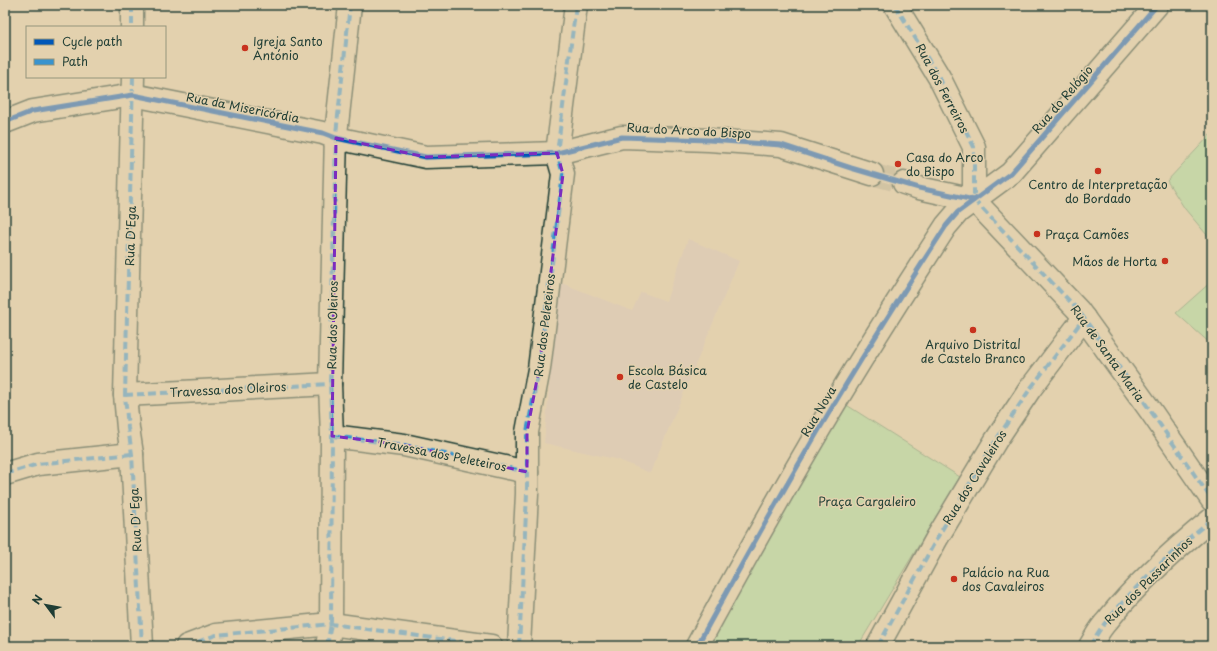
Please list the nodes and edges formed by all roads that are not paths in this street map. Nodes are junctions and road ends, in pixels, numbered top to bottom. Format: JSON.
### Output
{"nodes":[{"id":1,"x":132,"y":5,"type":"edge"},
{"id":2,"x":350,"y":5,"type":"edge"},
{"id":3,"x":576,"y":5,"type":"edge"},
{"id":4,"x":895,"y":5,"type":"edge"},
{"id":5,"x":1157,"y":5,"type":"edge"},
{"id":6,"x":132,"y":26,"type":"edge"},
{"id":7,"x":133,"y":86,"type":"edge"},
{"id":8,"x":5,"y":122,"type":"edge"},
{"id":9,"x":336,"y":138,"type":"junction"},
{"id":10,"x":557,"y":153,"type":"junction"},
{"id":11,"x":872,"y":174,"type":"tunnel mouth"},
{"id":12,"x":904,"y":183,"type":"tunnel mouth"},
{"id":13,"x":974,"y":200,"type":"junction"},
{"id":14,"x":1084,"y":318,"type":"junction"},
{"id":15,"x":330,"y":384,"type":"junction"},
{"id":16,"x":125,"y":395,"type":"junction"},
{"id":17,"x":332,"y":436,"type":"junction"},
{"id":18,"x":132,"y":454,"type":"junction"},
{"id":19,"x":527,"y":472,"type":"junction"},
{"id":20,"x":5,"y":474,"type":"edge"},
{"id":21,"x":1212,"y":500,"type":"edge"},
{"id":22,"x":1212,"y":519,"type":"edge"},
{"id":23,"x":331,"y":624,"type":"junction"},
{"id":24,"x":142,"y":646,"type":"edge"},
{"id":25,"x":187,"y":646,"type":"edge"},
{"id":26,"x":326,"y":646,"type":"edge"},
{"id":27,"x":491,"y":646,"type":"edge"},
{"id":28,"x":518,"y":646,"type":"edge"},
{"id":29,"x":697,"y":646,"type":"edge"},
{"id":30,"x":878,"y":646,"type":"edge"},
{"id":31,"x":1090,"y":646,"type":"edge"}],
"edges":[{"from":1,"to":6,"type":"street"},
{"from":2,"to":9,"type":"street","name":"Rua dos Oleiros"},
{"from":3,"to":10,"type":"street","name":"Rua dos Peleteiros"},
{"from":4,"to":13,"type":"street","name":"Rua dos Ferreiros"},
{"from":5,"to":13,"type":"street","name":"Rua do Relógio"},
{"from":7,"to":8,"type":"street","name":"Rua da Misericórdia"},
{"from":7,"to":9,"type":"street","name":"Rua da Misericórdia"},
{"from":7,"to":16,"type":"street","name":"Rua D'Ega"},
{"from":9,"to":10,"type":"street","name":"Rua do Arco do Bispo"},
{"from":9,"to":15,"type":"street","name":"Rua dos Oleiros"},
{"from":10,"to":11,"type":"street","name":"Rua do Arco do Bispo"},
{"from":10,"to":19,"type":"street","name":"Rua dos Peleteiros"},
{"from":12,"to":13,"type":"street"},
{"from":13,"to":14,"type":"street","name":"Rua de Santa Maria"},
{"from":13,"to":29,"type":"street","name":"Rua Nova"},
{"from":14,"to":21,"type":"street","name":"Rua de Santa Maria"},
{"from":14,"to":30,"type":"street","name":"Rua dos Cavaleiros"},
{"from":15,"to":16,"type":"street","name":"Travessa dos Oleiros"},
{"from":15,"to":17,"type":"street","name":"Rua dos Oleiros"},
{"from":16,"to":18,"type":"street","name":"Rua D' Ega"},
{"from":17,"to":19,"type":"street","name":"Travessa dos Peleteiros"},
{"from":17,"to":23,"type":"street","name":"Rua dos Oleiros"},
{"from":18,"to":20,"type":"street"},
{"from":18,"to":24,"type":"street","name":"Rua D' Ega"},
{"from":19,"to":28,"type":"street","name":"Rua dos Peleteiros"},
{"from":22,"to":31,"type":"street","name":"Rua dos Passarinhos"},
{"from":23,"to":25,"type":"street"},
{"from":23,"to":26,"type":"street","name":"Rua dos Oleiros"},
{"from":23,"to":27,"type":"street"}]}
